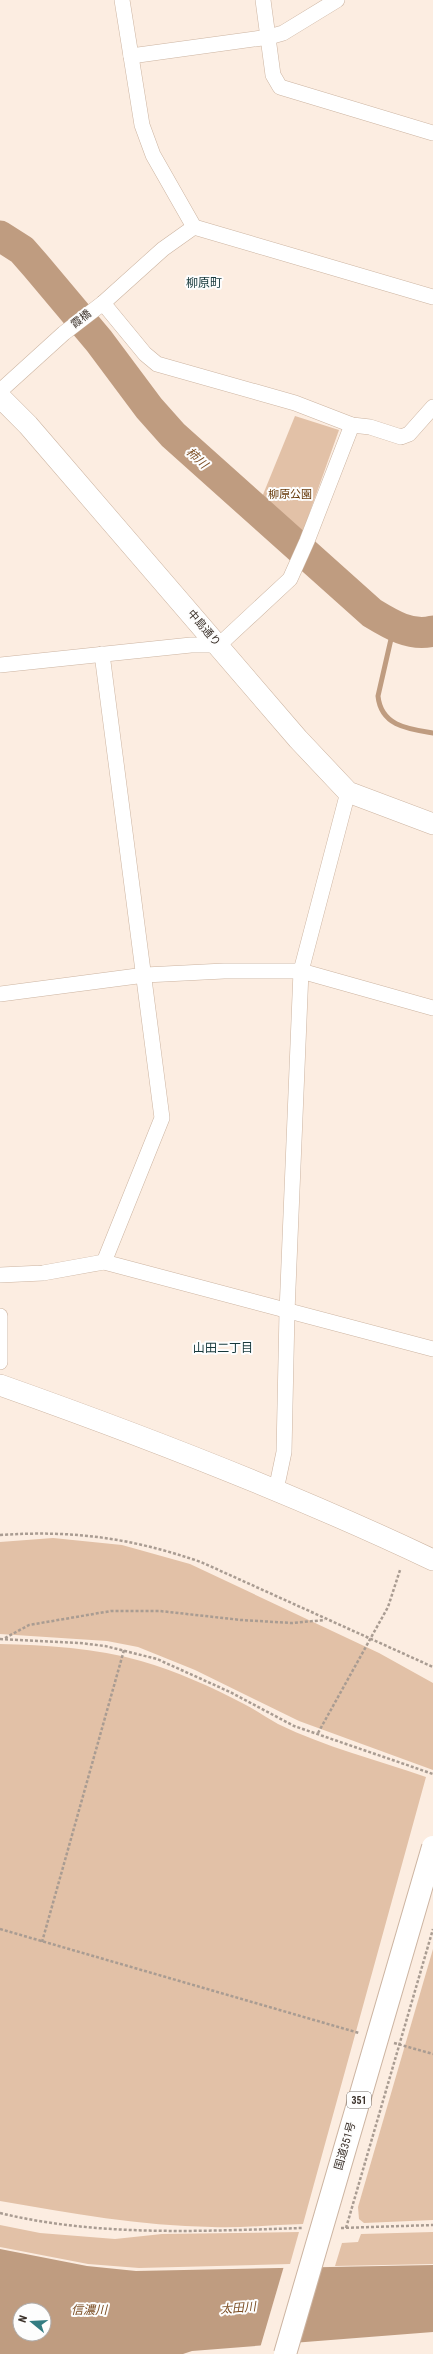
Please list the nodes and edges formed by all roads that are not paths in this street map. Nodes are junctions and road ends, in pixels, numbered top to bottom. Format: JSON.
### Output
{"nodes":[{"id":1,"x":122,"y":0,"type":"edge"},
{"id":2,"x":263,"y":0,"type":"edge"},
{"id":3,"x":337,"y":0,"type":"edge"},
{"id":4,"x":269,"y":37,"type":"junction"},
{"id":5,"x":132,"y":56,"type":"junction"},
{"id":6,"x":433,"y":133,"type":"edge"},
{"id":7,"x":194,"y":226,"type":"junction"},
{"id":8,"x":433,"y":297,"type":"edge"},
{"id":9,"x":100,"y":304,"type":"junction"},
{"id":10,"x":0,"y":391,"type":"edge"},
{"id":11,"x":0,"y":397,"type":"edge"},
{"id":12,"x":433,"y":407,"type":"edge"},
{"id":13,"x":352,"y":425,"type":"junction"},
{"id":14,"x":219,"y":645,"type":"junction"},
{"id":15,"x":102,"y":654,"type":"junction"},
{"id":16,"x":0,"y":665,"type":"edge"},
{"id":17,"x":348,"y":792,"type":"junction"},
{"id":18,"x":433,"y":824,"type":"edge"},
{"id":19,"x":301,"y":971,"type":"junction"},
{"id":20,"x":145,"y":975,"type":"junction"},
{"id":21,"x":0,"y":994,"type":"edge"},
{"id":22,"x":433,"y":1008,"type":"edge"},
{"id":23,"x":104,"y":1262,"type":"junction"},
{"id":24,"x":0,"y":1275,"type":"edge"},
{"id":25,"x":287,"y":1312,"type":"junction"},
{"id":26,"x":0,"y":1316,"type":"edge"},
{"id":27,"x":433,"y":1349,"type":"edge"},
{"id":28,"x":0,"y":1362,"type":"edge"},
{"id":29,"x":0,"y":1385,"type":"edge"},
{"id":30,"x":276,"y":1490,"type":"junction"},
{"id":31,"x":433,"y":1560,"type":"edge"},
{"id":32,"x":433,"y":1847,"type":"edge"},
{"id":33,"x":285,"y":2354,"type":"edge"}],
"edges":[{"from":1,"to":5,"type":"street"},
{"from":2,"to":4,"type":"street"},
{"from":3,"to":4,"type":"street"},
{"from":4,"to":5,"type":"street"},
{"from":4,"to":6,"type":"street"},
{"from":5,"to":7,"type":"street"},
{"from":7,"to":8,"type":"street"},
{"from":7,"to":9,"type":"street","name":"霞橋"},
{"from":9,"to":10,"type":"street","name":"霞橋"},
{"from":9,"to":13,"type":"street"},
{"from":11,"to":14,"type":"street","name":"中島通り"},
{"from":12,"to":13,"type":"street"},
{"from":13,"to":14,"type":"street"},
{"from":14,"to":15,"type":"street"},
{"from":14,"to":17,"type":"street","name":"中島通り"},
{"from":15,"to":16,"type":"street"},
{"from":15,"to":20,"type":"street"},
{"from":17,"to":18,"type":"street","name":"中島通り"},
{"from":17,"to":19,"type":"street"},
{"from":19,"to":20,"type":"street"},
{"from":19,"to":22,"type":"street"},
{"from":19,"to":25,"type":"street"},
{"from":20,"to":21,"type":"street"},
{"from":20,"to":23,"type":"street"},
{"from":23,"to":24,"type":"street"},
{"from":23,"to":25,"type":"street"},
{"from":25,"to":27,"type":"street"},
{"from":25,"to":30,"type":"street"},
{"from":26,"to":28,"type":"street"},
{"from":29,"to":30,"type":"street"},
{"from":30,"to":31,"type":"street"},
{"from":32,"to":33,"type":"highway","name":"国道351号","number":"351","bridge":true}]}
